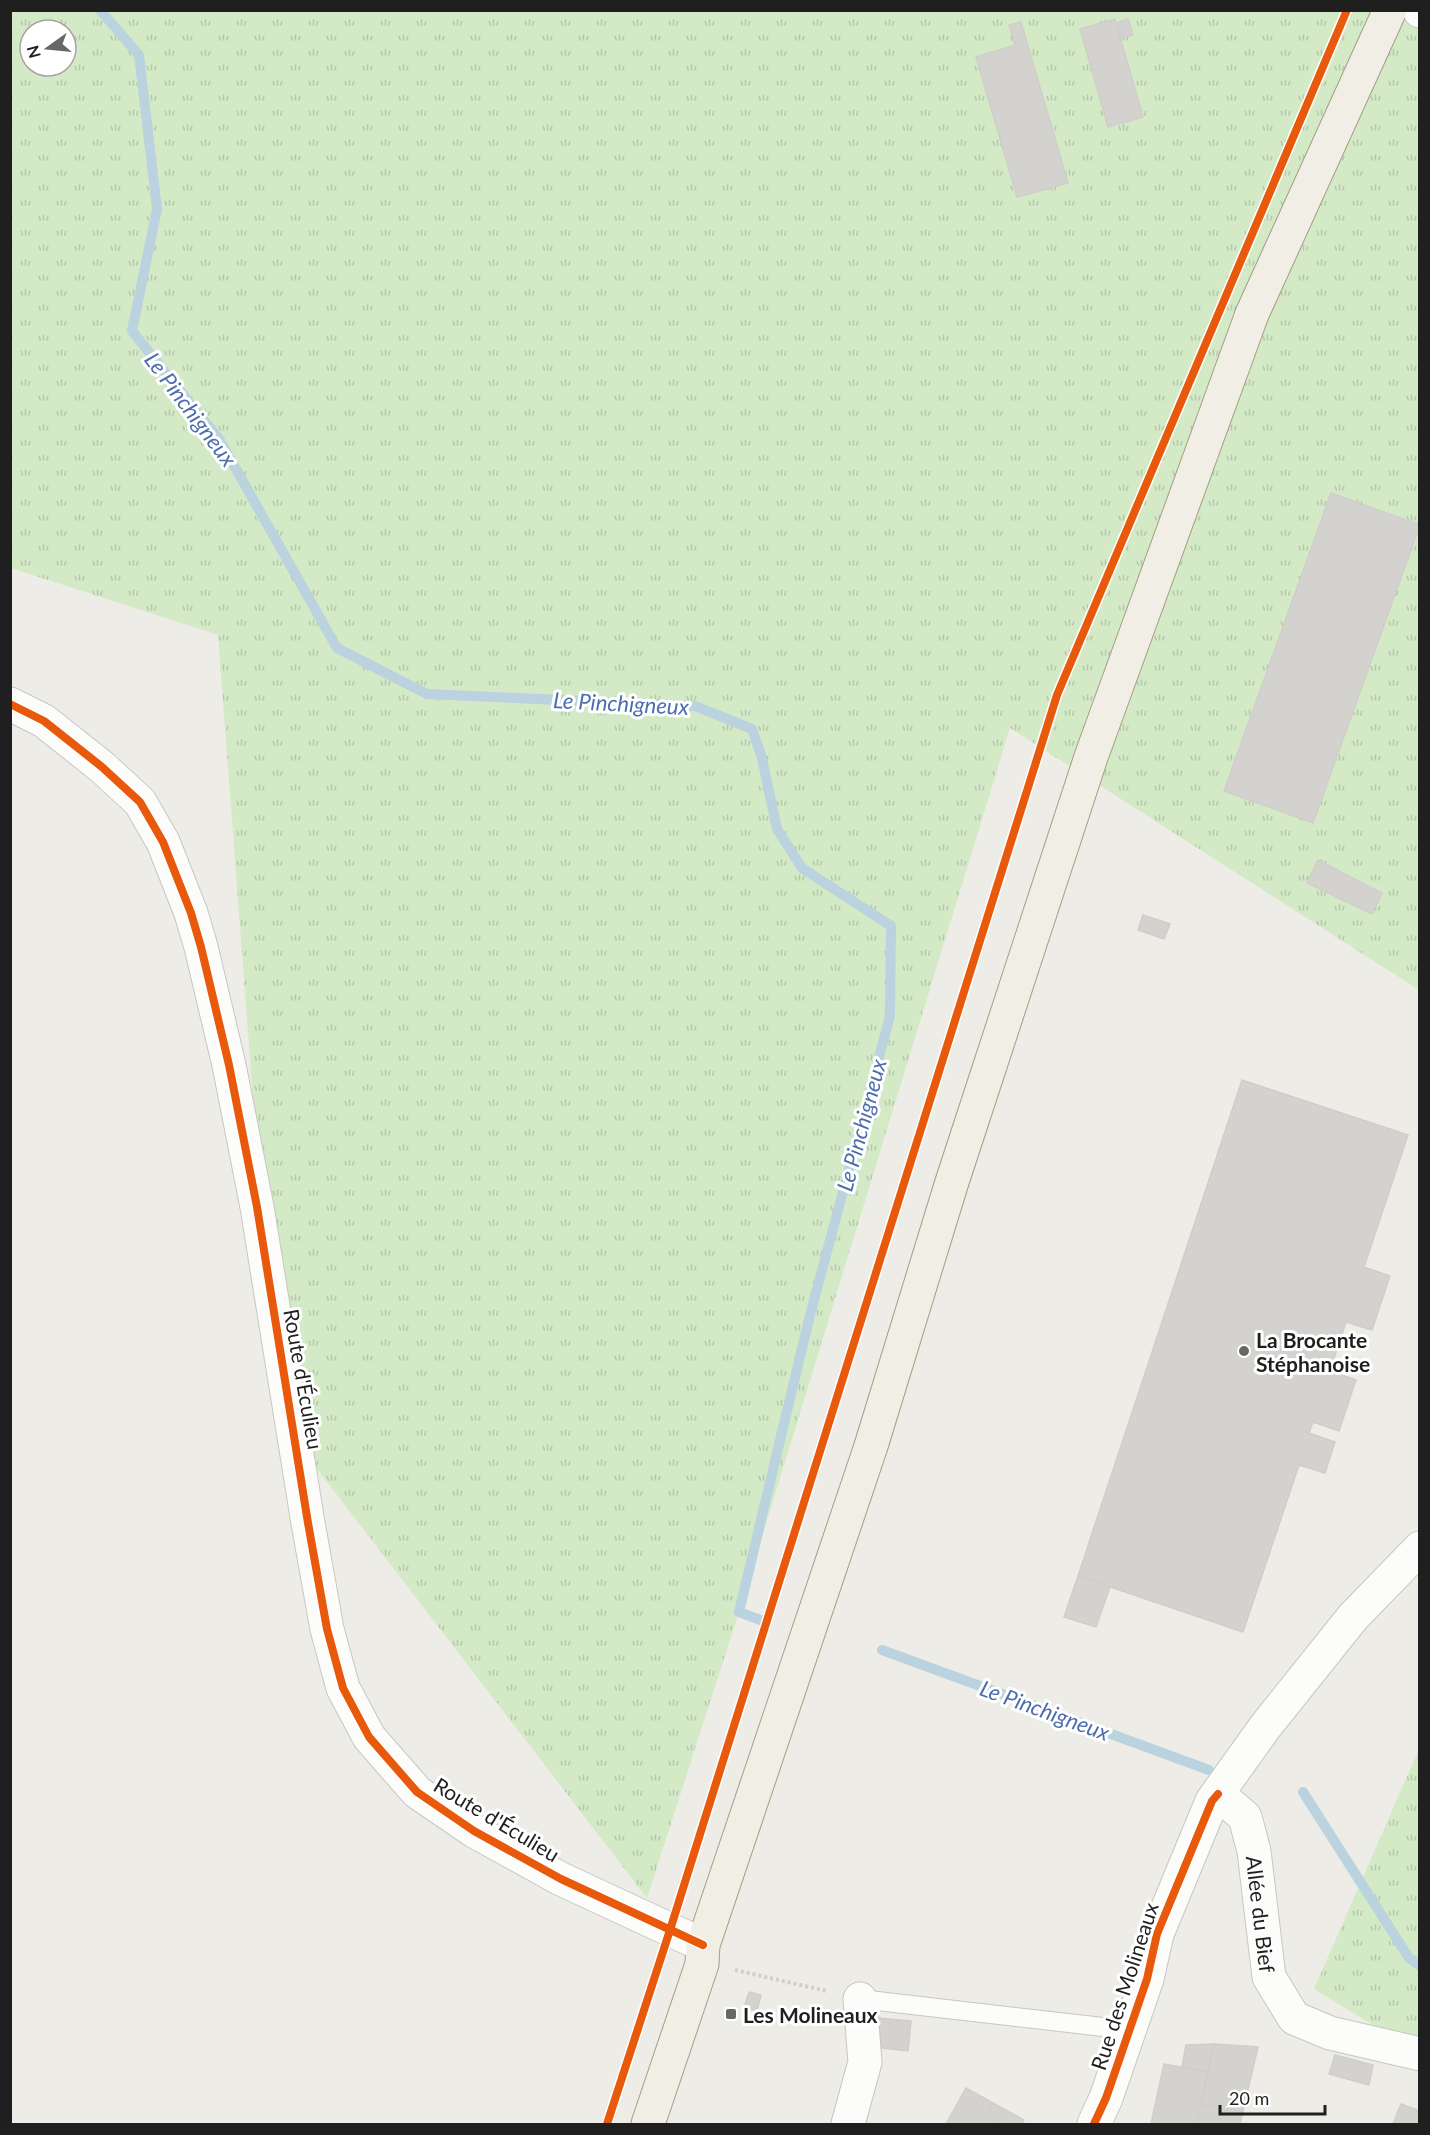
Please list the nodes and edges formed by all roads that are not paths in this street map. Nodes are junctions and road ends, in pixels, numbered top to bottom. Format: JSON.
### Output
{"nodes":[{"id":1,"x":1390,"y":10,"type":"edge"},
{"id":2,"x":10,"y":704,"type":"edge"},
{"id":3,"x":1419,"y":1548,"type":"edge"},
{"id":4,"x":1218,"y":1794,"type":"junction"},
{"id":5,"x":702,"y":1954,"type":"junction"},
{"id":6,"x":860,"y":1999,"type":"joint"},
{"id":7,"x":1129,"y":2030,"type":"junction"},
{"id":8,"x":1419,"y":2054,"type":"edge"},
{"id":9,"x":648,"y":2124,"type":"edge"},
{"id":10,"x":848,"y":2124,"type":"edge"},
{"id":11,"x":1094,"y":2124,"type":"edge"}],
"edges":[{"from":1,"to":5,"type":"main road"},
{"from":2,"to":5,"type":"street","name":"Route d'Éculieu"},
{"from":3,"to":4,"type":"street","name":"Rue des Molineaux"},
{"from":4,"to":7,"type":"street","name":"Rue des Molineaux"},
{"from":4,"to":8,"type":"street","name":"Allée du Bief"},
{"from":5,"to":9,"type":"main road"},
{"from":6,"to":7,"type":"lane"},
{"from":6,"to":10,"type":"street"},
{"from":7,"to":11,"type":"street","name":"Rue des Molineaux"}]}
